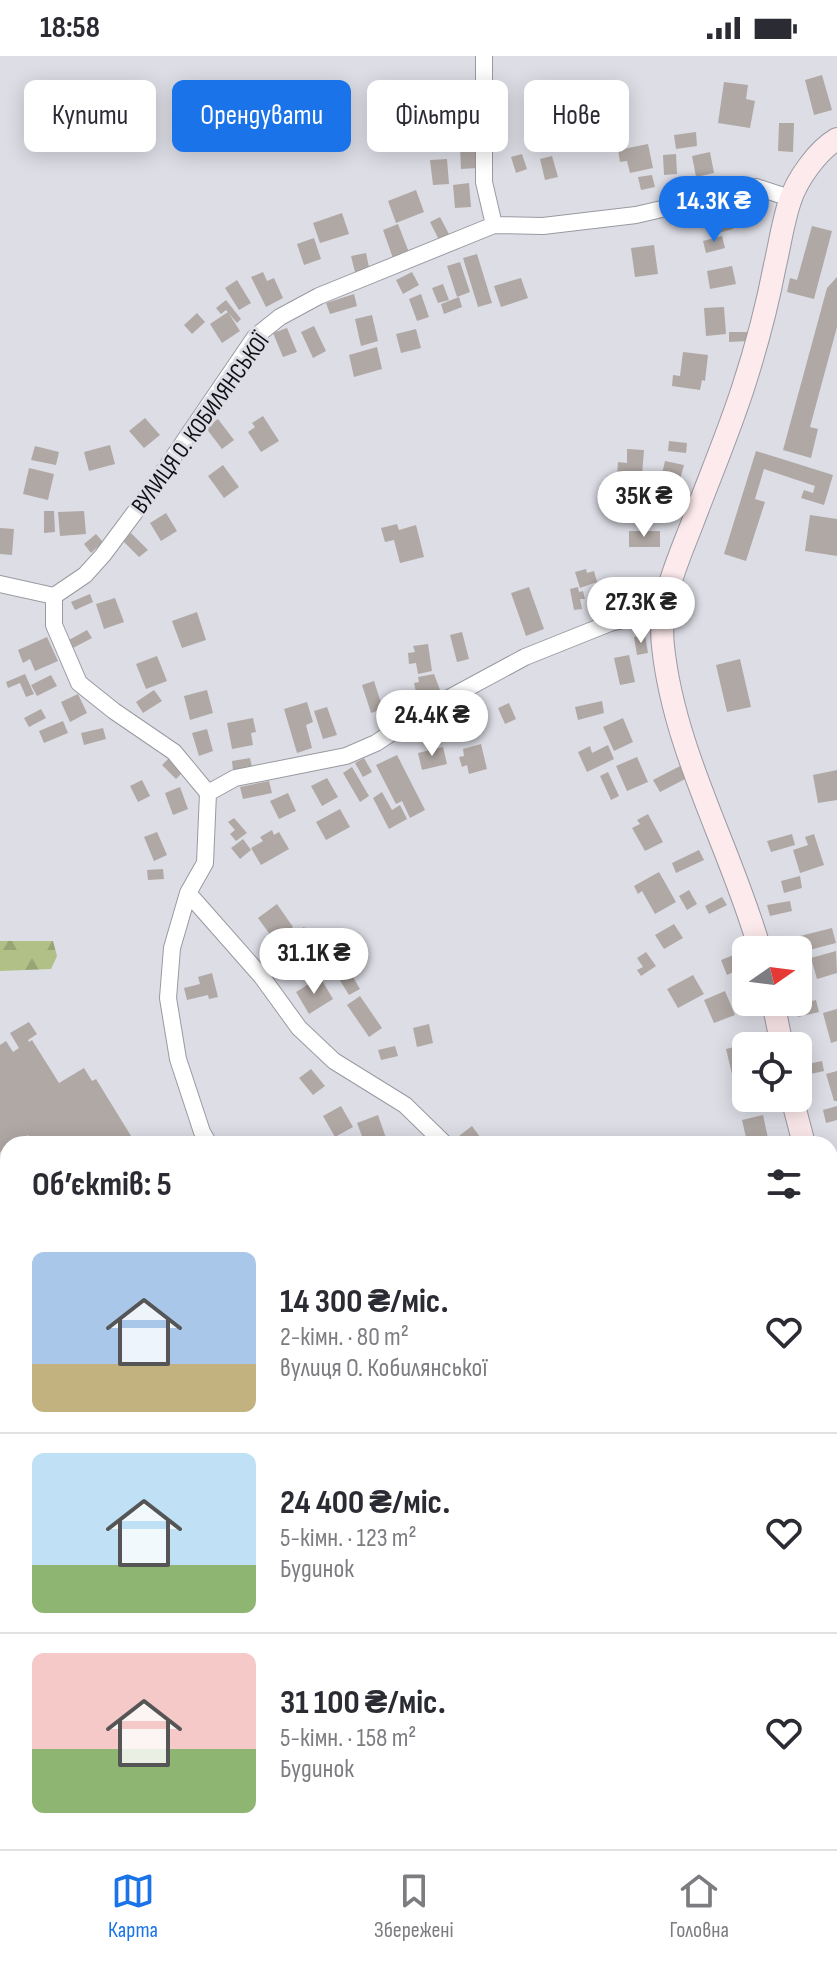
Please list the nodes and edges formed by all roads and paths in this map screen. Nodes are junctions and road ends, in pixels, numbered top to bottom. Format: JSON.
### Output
{"nodes":[{"id":1,"x":484,"y":56,"type":"edge"},
{"id":2,"x":837,"y":139,"type":"edge"},
{"id":3,"x":790,"y":198,"type":"junction"},
{"id":4,"x":494,"y":225,"type":"junction"},
{"id":5,"x":0,"y":584,"type":"edge"},
{"id":6,"x":54,"y":596,"type":"junction"},
{"id":7,"x":662,"y":611,"type":"junction"},
{"id":8,"x":208,"y":793,"type":"junction"},
{"id":9,"x":188,"y":893,"type":"junction"},
{"id":10,"x":756,"y":936,"type":"edge"},
{"id":11,"x":796,"y":1112,"type":"edge"},
{"id":12,"x":204,"y":1136,"type":"edge"},
{"id":13,"x":437,"y":1136,"type":"edge"},
{"id":14,"x":802,"y":1136,"type":"edge"}],
"edges":[{"from":1,"to":4,"type":"street"},
{"from":2,"to":3,"type":"main road"},
{"from":3,"to":4,"type":"street","name":"ВУЛИЦЯ О. КОБИЛЯНСЬКОЇ"},
{"from":3,"to":7,"type":"main road"},
{"from":4,"to":6,"type":"street","name":"ВУЛИЦЯ О. КОБИЛЯНСЬКОЇ"},
{"from":5,"to":6,"type":"street"},
{"from":6,"to":8,"type":"street"},
{"from":7,"to":8,"type":"street"},
{"from":7,"to":10,"type":"main road"},
{"from":8,"to":9,"type":"street"},
{"from":9,"to":12,"type":"street"},
{"from":9,"to":13,"type":"street"},
{"from":11,"to":14,"type":"main road"}]}
